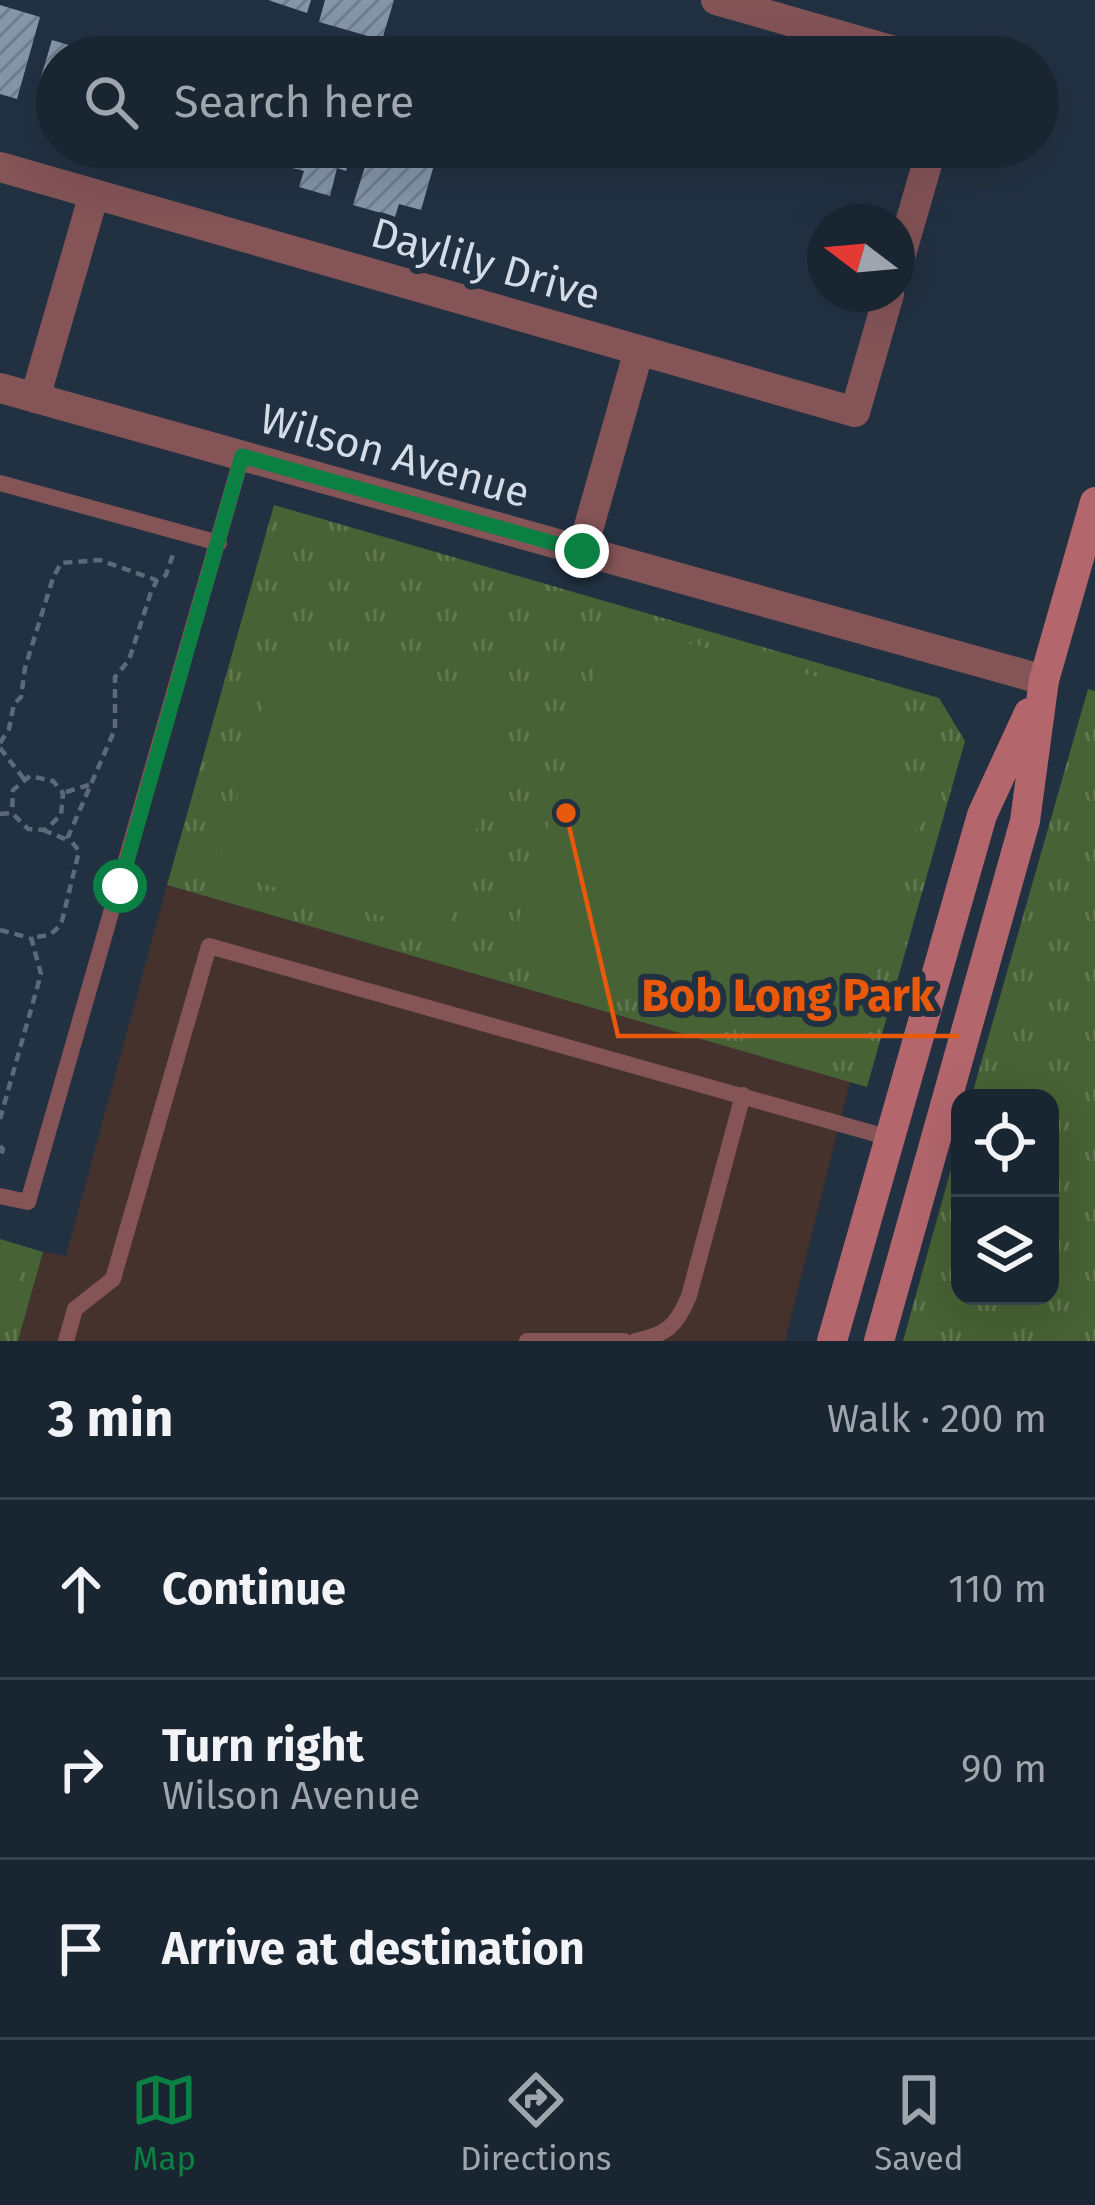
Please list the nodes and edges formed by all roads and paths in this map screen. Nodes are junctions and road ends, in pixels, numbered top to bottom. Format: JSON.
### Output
{"nodes":[{"id":1,"x":716,"y":0,"type":"edge"},
{"id":2,"x":842,"y":36,"type":"edge"},
{"id":3,"x":0,"y":167,"type":"edge"},
{"id":4,"x":926,"y":168,"type":"edge"},
{"id":5,"x":94,"y":194,"type":"junction"},
{"id":6,"x":915,"y":206,"type":"edge"},
{"id":7,"x":885,"y":312,"type":"edge"},
{"id":8,"x":639,"y":350,"type":"junction"},
{"id":9,"x":0,"y":388,"type":"edge"},
{"id":10,"x":35,"y":398,"type":"junction"},
{"id":11,"x":242,"y":456,"type":"junction"},
{"id":12,"x":0,"y":483,"type":"edge"},
{"id":13,"x":1095,"y":502,"type":"edge"},
{"id":14,"x":180,"y":534,"type":"junction"},
{"id":15,"x":219,"y":543,"type":"junction"},
{"id":16,"x":582,"y":551,"type":"junction"},
{"id":17,"x":157,"y":580,"type":"junction"},
{"id":18,"x":1044,"y":680,"type":"junction"},
{"id":19,"x":0,"y":746,"type":"edge"},
{"id":20,"x":24,"y":779,"type":"junction"},
{"id":21,"x":89,"y":785,"type":"junction"},
{"id":22,"x":63,"y":793,"type":"junction"},
{"id":23,"x":0,"y":814,"type":"edge"},
{"id":24,"x":12,"y":814,"type":"junction"},
{"id":25,"x":43,"y":830,"type":"junction"},
{"id":26,"x":70,"y":841,"type":"junction"},
{"id":27,"x":0,"y":930,"type":"edge"},
{"id":28,"x":30,"y":938,"type":"junction"},
{"id":29,"x":743,"y":1095,"type":"junction"},
{"id":30,"x":0,"y":1119,"type":"edge"},
{"id":31,"x":890,"y":1138,"type":"junction"},
{"id":32,"x":0,"y":1146,"type":"edge"},
{"id":33,"x":0,"y":1160,"type":"edge"},
{"id":34,"x":0,"y":1196,"type":"edge"},
{"id":35,"x":66,"y":1341,"type":"edge"},
{"id":36,"x":527,"y":1341,"type":"edge"},
{"id":37,"x":624,"y":1341,"type":"edge"},
{"id":38,"x":635,"y":1341,"type":"edge"},
{"id":39,"x":832,"y":1341,"type":"edge"},
{"id":40,"x":879,"y":1341,"type":"edge"}],
"edges":[{"from":1,"to":2,"type":"street"},
{"from":3,"to":5,"type":"street","name":"Daylily Drive"},
{"from":4,"to":6,"type":"street"},
{"from":5,"to":8,"type":"street","name":"Daylily Drive"},
{"from":5,"to":10,"type":"street"},
{"from":7,"to":8,"type":"street","name":"Daylily Drive"},
{"from":8,"to":16,"type":"street"},
{"from":9,"to":10,"type":"street","name":"Wilson Avenue"},
{"from":10,"to":11,"type":"street","name":"Wilson Avenue"},
{"from":11,"to":15,"type":"lane"},
{"from":11,"to":16,"type":"street","name":"Wilson Avenue"},
{"from":12,"to":14,"type":"lane"},
{"from":13,"to":18,"type":"main road"},
{"from":14,"to":15,"type":"lane"},
{"from":14,"to":17,"type":"path"},
{"from":15,"to":34,"type":"lane"},
{"from":16,"to":18,"type":"street","name":"Wilson Avenue"},
{"from":17,"to":19,"type":"path"},
{"from":17,"to":21,"type":"path"},
{"from":18,"to":31,"type":"main road"},
{"from":18,"to":40,"type":"main road"},
{"from":19,"to":20,"type":"path"},
{"from":20,"to":22,"type":"path"},
{"from":20,"to":24,"type":"path"},
{"from":21,"to":22,"type":"path"},
{"from":21,"to":26,"type":"path"},
{"from":22,"to":25,"type":"path"},
{"from":23,"to":24,"type":"path"},
{"from":24,"to":25,"type":"path"},
{"from":25,"to":26,"type":"path"},
{"from":26,"to":28,"type":"path"},
{"from":27,"to":28,"type":"path"},
{"from":28,"to":30,"type":"path"},
{"from":29,"to":31,"type":"lane"},
{"from":29,"to":35,"type":"lane"},
{"from":29,"to":38,"type":"lane"},
{"from":31,"to":39,"type":"main road"},
{"from":32,"to":33,"type":"path"},
{"from":36,"to":37,"type":"lane"}]}
